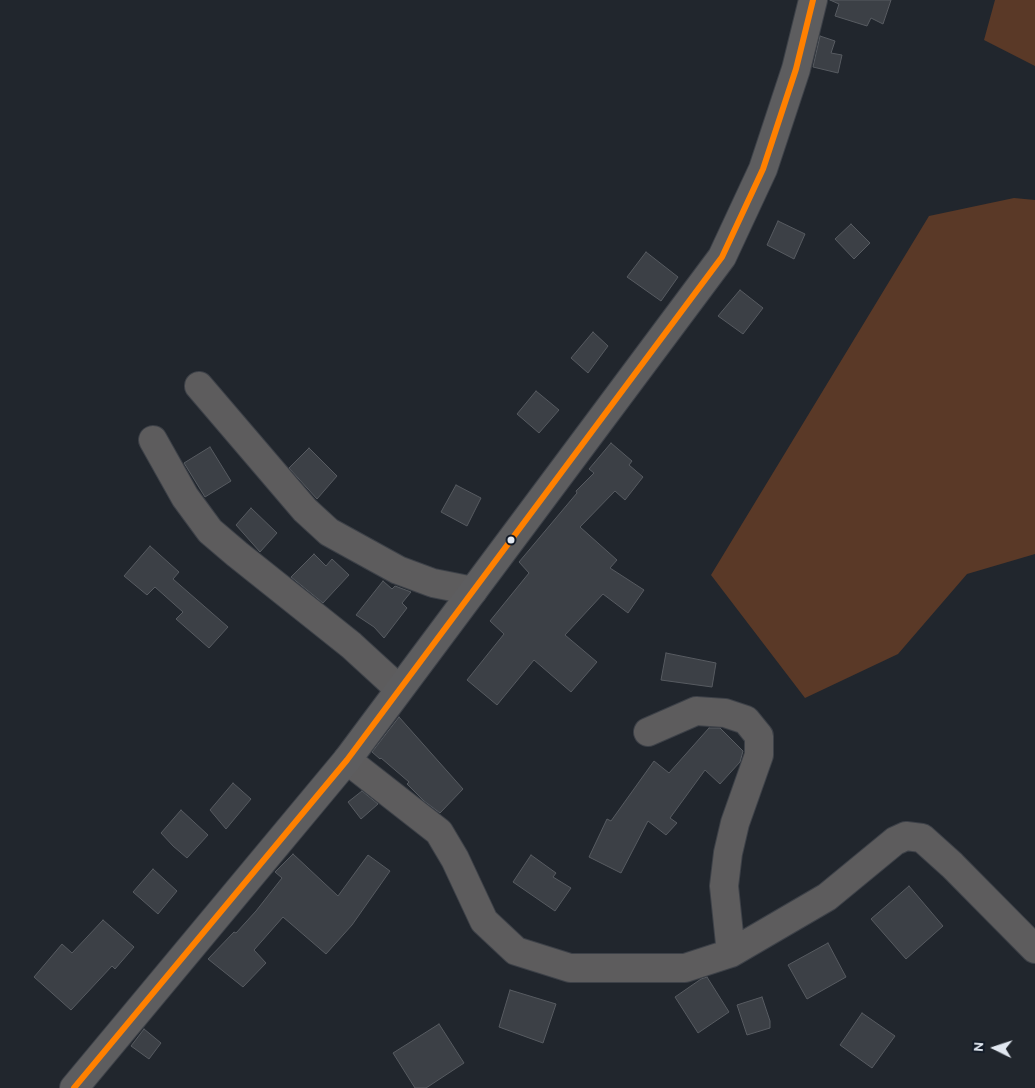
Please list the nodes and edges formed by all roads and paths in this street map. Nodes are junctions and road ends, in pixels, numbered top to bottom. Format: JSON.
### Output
{"nodes":[{"id":1,"x":813,"y":0,"type":"edge"},
{"id":2,"x":199,"y":386,"type":"dead end"},
{"id":3,"x":153,"y":440,"type":"dead end"},
{"id":4,"x":473,"y":591,"type":"junction"},
{"id":5,"x":399,"y":689,"type":"junction"},
{"id":6,"x":648,"y":732,"type":"dead end"},
{"id":7,"x":347,"y":760,"type":"junction"},
{"id":8,"x":1035,"y":949,"type":"edge"},
{"id":9,"x":731,"y":953,"type":"junction"},
{"id":10,"x":74,"y":1088,"type":"edge"}],
"edges":[{"from":1,"to":4,"type":"main road"},
{"from":2,"to":4,"type":"street"},
{"from":3,"to":5,"type":"street"},
{"from":4,"to":5,"type":"main road"},
{"from":5,"to":7,"type":"main road"},
{"from":6,"to":9,"type":"street"},
{"from":7,"to":9,"type":"street"},
{"from":7,"to":10,"type":"main road"},
{"from":8,"to":9,"type":"street"}]}
